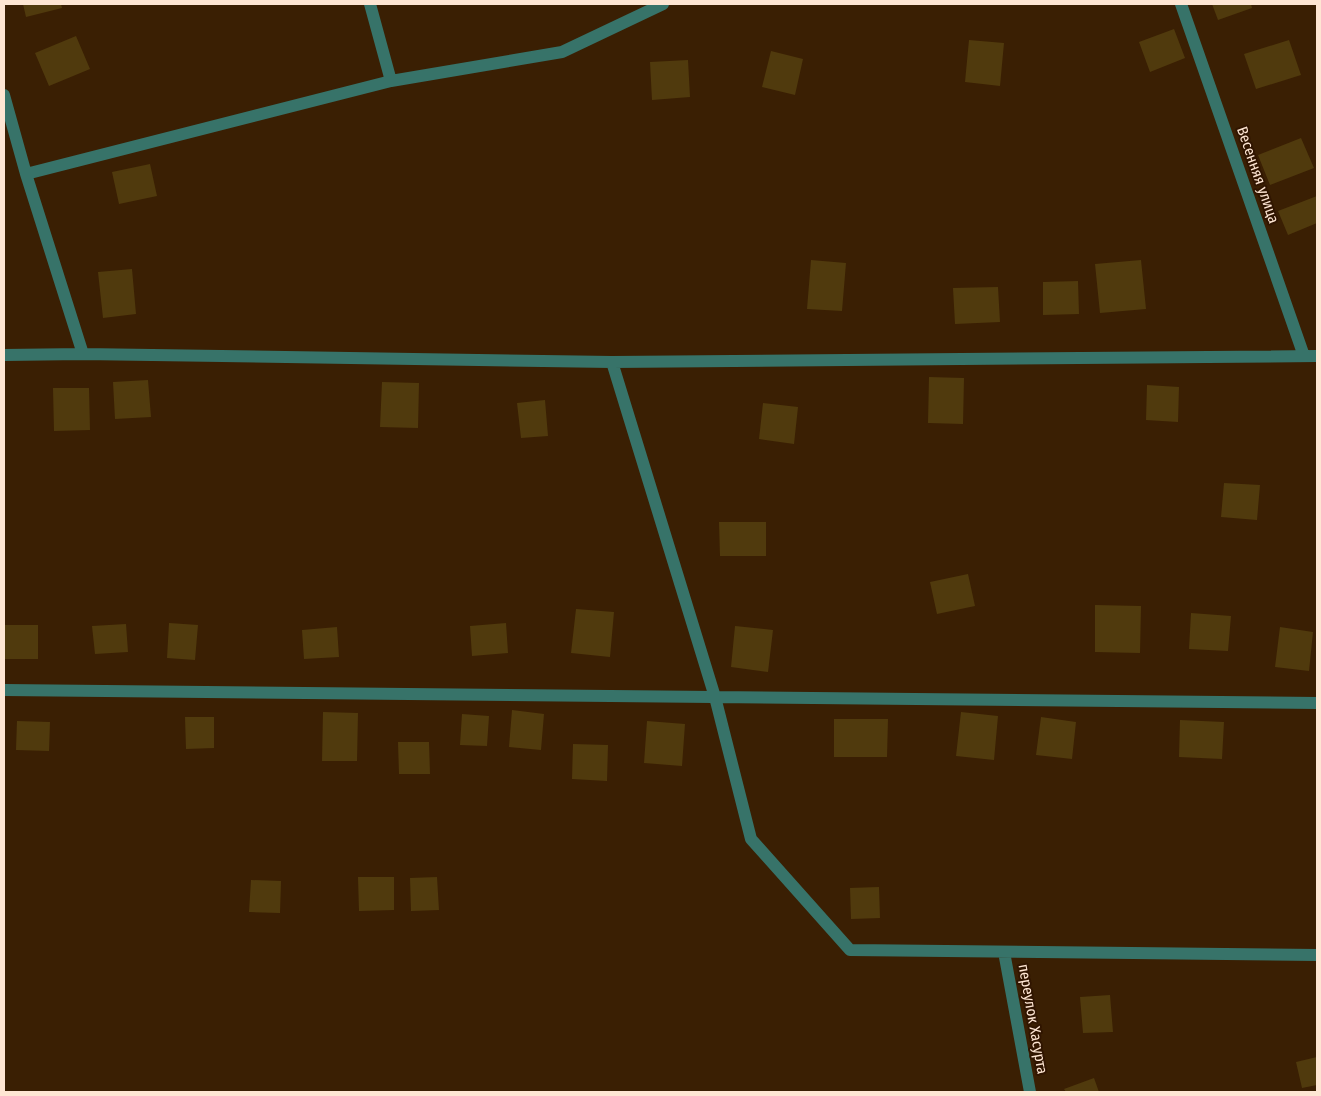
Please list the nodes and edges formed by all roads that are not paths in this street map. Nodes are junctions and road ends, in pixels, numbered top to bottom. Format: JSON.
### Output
{"nodes":[{"id":1,"x":370,"y":4,"type":"edge"},
{"id":2,"x":663,"y":4,"type":"edge"},
{"id":3,"x":1181,"y":4,"type":"edge"},
{"id":4,"x":391,"y":81,"type":"junction"},
{"id":5,"x":4,"y":95,"type":"edge"},
{"id":6,"x":26,"y":174,"type":"junction"},
{"id":7,"x":84,"y":354,"type":"junction"},
{"id":8,"x":4,"y":355,"type":"edge"},
{"id":9,"x":1304,"y":356,"type":"junction"},
{"id":10,"x":1317,"y":356,"type":"edge"},
{"id":11,"x":612,"y":362,"type":"junction"},
{"id":12,"x":4,"y":690,"type":"edge"},
{"id":13,"x":715,"y":697,"type":"junction"},
{"id":14,"x":1317,"y":703,"type":"edge"},
{"id":15,"x":1004,"y":952,"type":"junction"},
{"id":16,"x":1317,"y":955,"type":"edge"},
{"id":17,"x":1030,"y":1092,"type":"edge"}],
"edges":[{"from":1,"to":4,"type":"street"},
{"from":2,"to":4,"type":"street"},
{"from":3,"to":9,"type":"street","name":"Весенняя улица"},
{"from":4,"to":6,"type":"street"},
{"from":5,"to":6,"type":"street"},
{"from":6,"to":7,"type":"street"},
{"from":7,"to":8,"type":"street"},
{"from":7,"to":11,"type":"street"},
{"from":9,"to":10,"type":"street"},
{"from":9,"to":11,"type":"street"},
{"from":11,"to":13,"type":"street"},
{"from":12,"to":13,"type":"street"},
{"from":13,"to":14,"type":"street"},
{"from":13,"to":15,"type":"street"},
{"from":15,"to":16,"type":"street"},
{"from":15,"to":17,"type":"street","name":"переулок Хасурта"}]}
